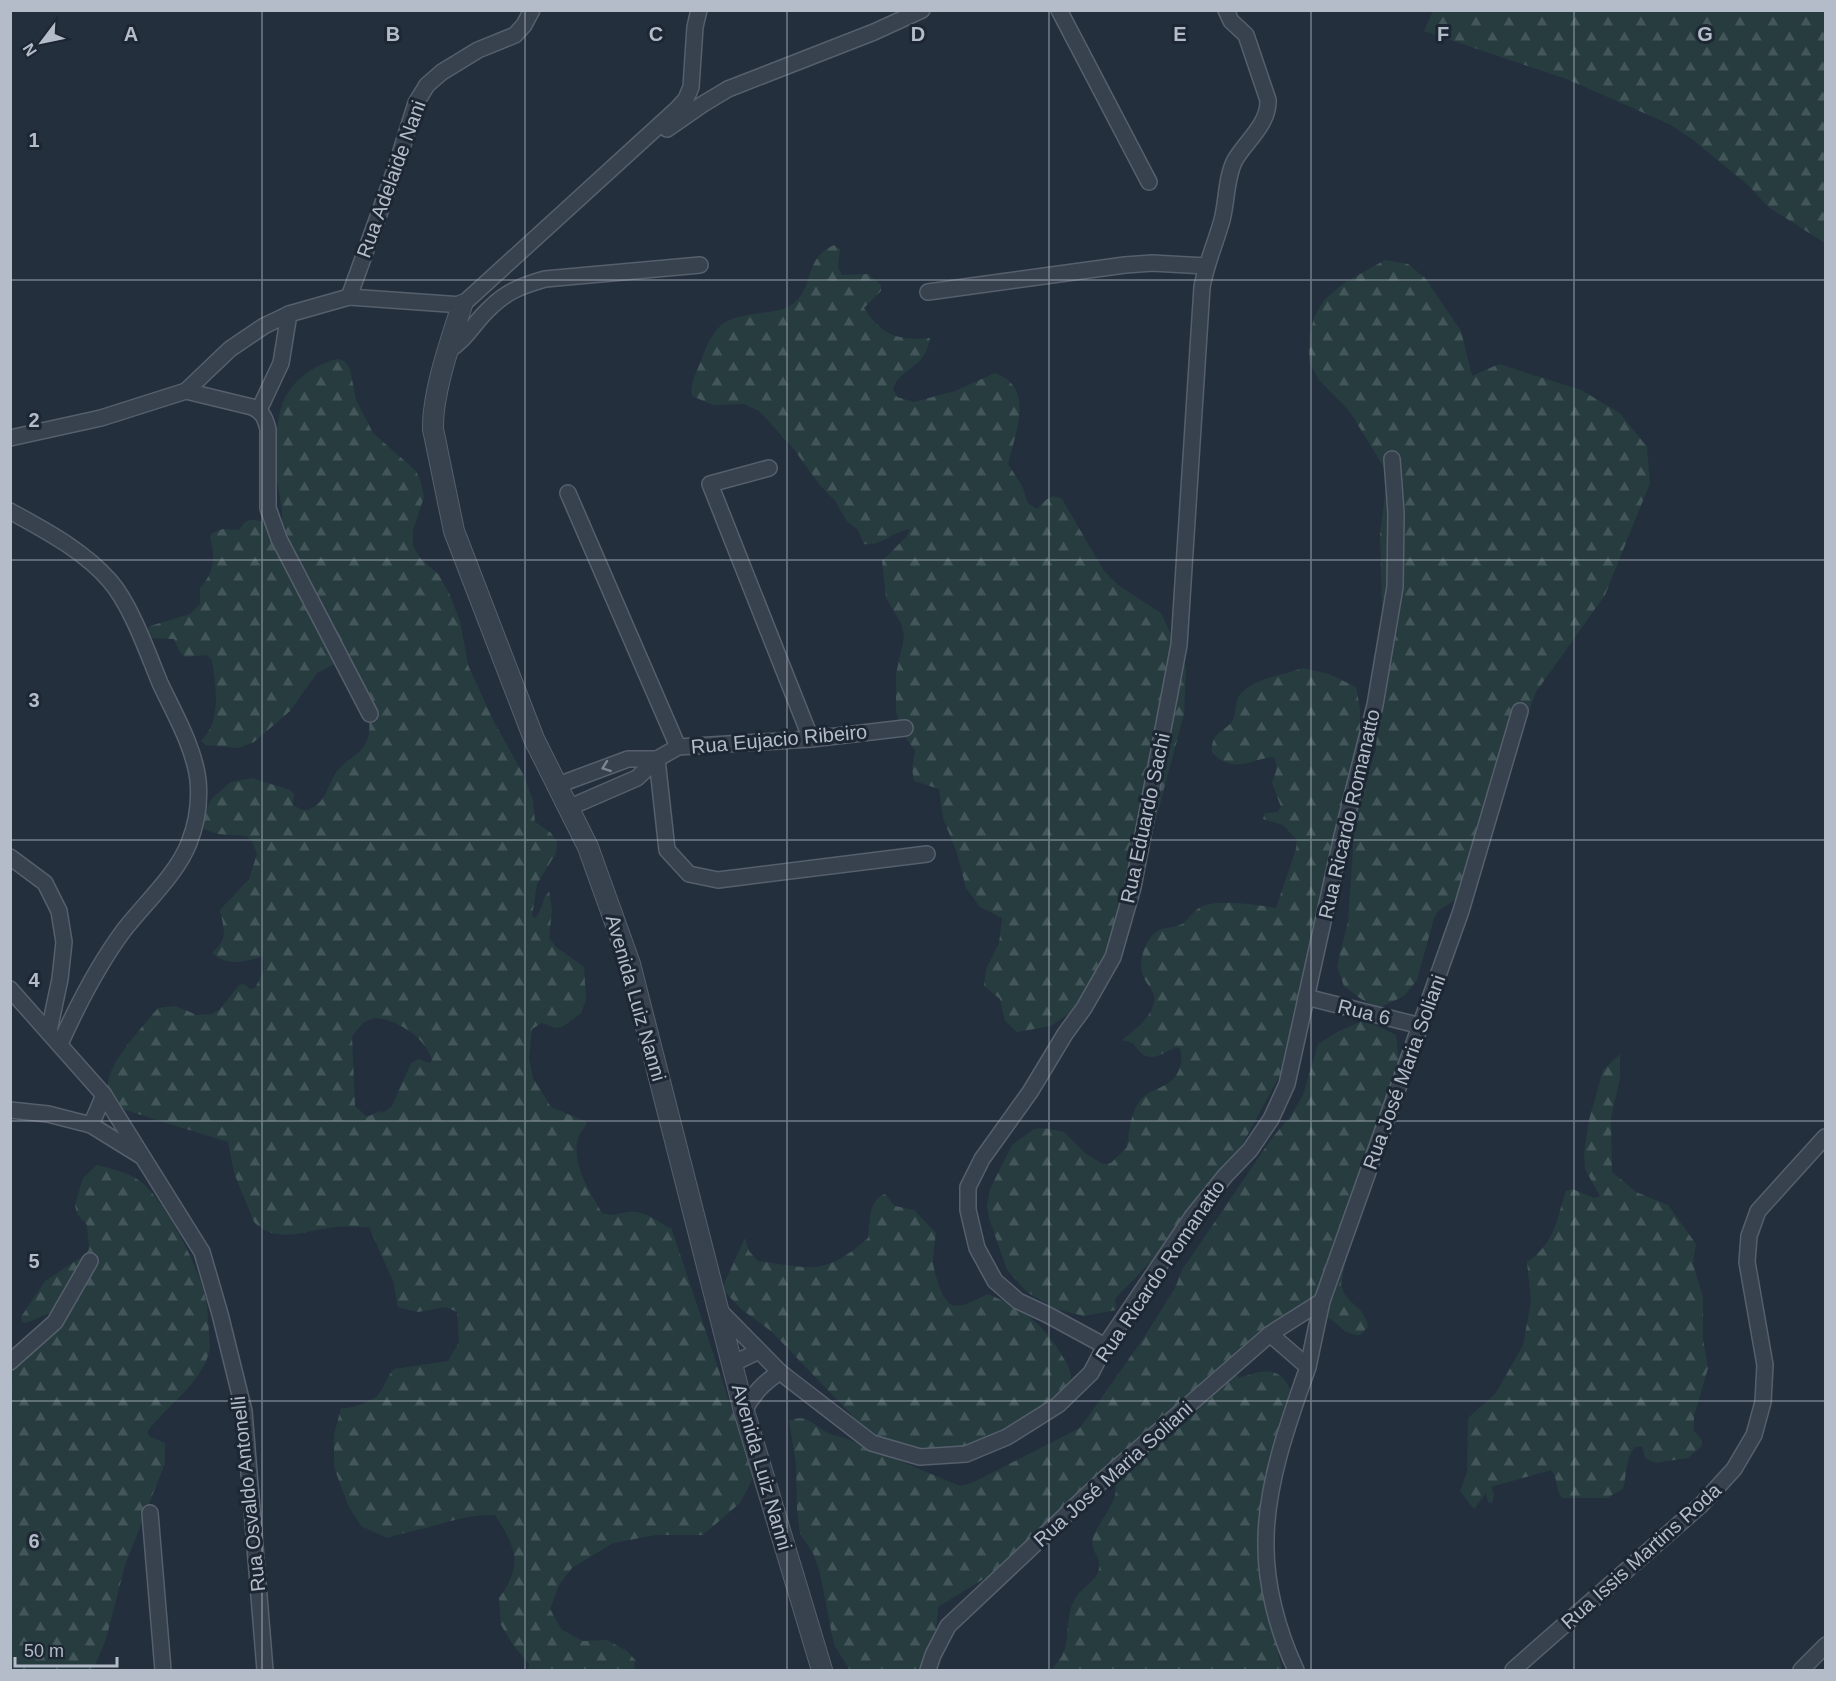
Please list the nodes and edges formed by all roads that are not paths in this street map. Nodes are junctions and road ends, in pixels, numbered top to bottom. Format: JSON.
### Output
{"nodes":[{"id":1,"x":532,"y":10,"type":"edge"},
{"id":2,"x":699,"y":10,"type":"edge"},
{"id":3,"x":922,"y":10,"type":"edge"},
{"id":4,"x":1059,"y":10,"type":"edge"},
{"id":5,"x":1226,"y":10,"type":"edge"},
{"id":6,"x":644,"y":140,"type":"junction"},
{"id":7,"x":1149,"y":182,"type":"dead end"},
{"id":8,"x":700,"y":266,"type":"dead end"},
{"id":9,"x":1206,"y":266,"type":"junction"},
{"id":10,"x":928,"y":292,"type":"dead end"},
{"id":11,"x":349,"y":297,"type":"junction"},
{"id":12,"x":462,"y":305,"type":"junction"},
{"id":13,"x":289,"y":314,"type":"junction"},
{"id":14,"x":448,"y":351,"type":"junction"},
{"id":15,"x":186,"y":391,"type":"junction"},
{"id":16,"x":259,"y":410,"type":"junction"},
{"id":17,"x":10,"y":438,"type":"edge"},
{"id":18,"x":1392,"y":459,"type":"dead end"},
{"id":19,"x":769,"y":468,"type":"dead end"},
{"id":20,"x":568,"y":493,"type":"dead end"},
{"id":21,"x":10,"y":511,"type":"edge"},
{"id":22,"x":1520,"y":711,"type":"dead end"},
{"id":23,"x":370,"y":714,"type":"dead end"},
{"id":24,"x":905,"y":728,"type":"dead end"},
{"id":25,"x":811,"y":739,"type":"junction"},
{"id":26,"x":678,"y":747,"type":"junction"},
{"id":27,"x":657,"y":759,"type":"junction"},
{"id":28,"x":558,"y":785,"type":"junction"},
{"id":29,"x":568,"y":808,"type":"junction"},
{"id":30,"x":927,"y":854,"type":"dead end"},
{"id":31,"x":10,"y":857,"type":"edge"},
{"id":32,"x":10,"y":989,"type":"edge"},
{"id":33,"x":1306,"y":997,"type":"junction"},
{"id":34,"x":1421,"y":1026,"type":"junction"},
{"id":35,"x":49,"y":1031,"type":"junction"},
{"id":36,"x":60,"y":1044,"type":"junction"},
{"id":37,"x":104,"y":1095,"type":"junction"},
{"id":38,"x":10,"y":1110,"type":"edge"},
{"id":39,"x":91,"y":1125,"type":"junction"},
{"id":40,"x":1825,"y":1137,"type":"edge"},
{"id":41,"x":144,"y":1158,"type":"junction"},
{"id":42,"x":90,"y":1261,"type":"dead end"},
{"id":43,"x":1322,"y":1301,"type":"junction"},
{"id":44,"x":717,"y":1308,"type":"junction"},
{"id":45,"x":1270,"y":1334,"type":"junction"},
{"id":46,"x":1105,"y":1346,"type":"junction"},
{"id":47,"x":759,"y":1351,"type":"junction"},
{"id":48,"x":10,"y":1362,"type":"edge"},
{"id":49,"x":732,"y":1364,"type":"junction"},
{"id":50,"x":1308,"y":1367,"type":"junction"},
{"id":51,"x":780,"y":1372,"type":"junction"},
{"id":52,"x":744,"y":1411,"type":"junction"},
{"id":53,"x":150,"y":1513,"type":"dead end"},
{"id":54,"x":1826,"y":1645,"type":"edge"},
{"id":55,"x":163,"y":1671,"type":"edge"},
{"id":56,"x":265,"y":1671,"type":"edge"},
{"id":57,"x":822,"y":1671,"type":"edge"},
{"id":58,"x":928,"y":1671,"type":"edge"},
{"id":59,"x":1296,"y":1671,"type":"edge"},
{"id":60,"x":1513,"y":1671,"type":"edge"},
{"id":61,"x":1801,"y":1671,"type":"edge"}],
"edges":[{"from":1,"to":11,"type":"street","name":"Rua Adelaide Nani"},
{"from":2,"to":6,"type":"street"},
{"from":3,"to":6,"type":"street"},
{"from":4,"to":7,"type":"street"},
{"from":5,"to":9,"type":"street","name":"Rua Eduardo Sachi"},
{"from":6,"to":12,"type":"street"},
{"from":8,"to":14,"type":"street"},
{"from":9,"to":10,"type":"street"},
{"from":9,"to":46,"type":"street","name":"Rua Eduardo Sachi"},
{"from":11,"to":12,"type":"street"},
{"from":11,"to":13,"type":"street"},
{"from":12,"to":14,"type":"street","name":"Avenida Luiz Nanni"},
{"from":13,"to":15,"type":"street"},
{"from":13,"to":16,"type":"street"},
{"from":14,"to":28,"type":"street","name":"Avenida Luiz Nanni"},
{"from":15,"to":16,"type":"street"},
{"from":15,"to":17,"type":"street"},
{"from":16,"to":23,"type":"street"},
{"from":18,"to":33,"type":"street","name":"Rua Ricardo Romanatto"},
{"from":19,"to":25,"type":"street"},
{"from":20,"to":26,"type":"street"},
{"from":21,"to":36,"type":"street"},
{"from":22,"to":34,"type":"street","name":"Rua José Maria Soliani"},
{"from":24,"to":25,"type":"street","name":"Rua Eujacio Ribeiro"},
{"from":25,"to":26,"type":"street","name":"Rua Eujacio Ribeiro"},
{"from":26,"to":27,"type":"street","name":"Rua Eujacio Ribeiro"},
{"from":27,"to":28,"type":"street","name":"Rua Eujacio Ribeiro","one_way":true},
{"from":27,"to":29,"type":"street","name":"Rua Eujacio Ribeiro"},
{"from":27,"to":30,"type":"street"},
{"from":28,"to":29,"type":"street","name":"Avenida Luiz Nanni"},
{"from":29,"to":44,"type":"street","name":"Avenida Luiz Nanni"},
{"from":31,"to":35,"type":"street"},
{"from":32,"to":35,"type":"street","name":"Rua Osvaldo Antonelli"},
{"from":33,"to":34,"type":"street","name":"Rua 6"},
{"from":33,"to":46,"type":"street","name":"Rua Ricardo Romanatto"},
{"from":34,"to":43,"type":"street","name":"Rua José Maria Soliani"},
{"from":35,"to":36,"type":"street","name":"Rua Osvaldo Antonelli"},
{"from":36,"to":37,"type":"street","name":"Rua Osvaldo Antonelli"},
{"from":37,"to":39,"type":"street"},
{"from":37,"to":41,"type":"street","name":"Rua Osvaldo Antonelli"},
{"from":38,"to":39,"type":"street"},
{"from":39,"to":41,"type":"street"},
{"from":40,"to":60,"type":"street","name":"Rua Issis Martins Roda"},
{"from":41,"to":56,"type":"street","name":"Rua Osvaldo Antonelli"},
{"from":42,"to":48,"type":"street"},
{"from":43,"to":45,"type":"street","name":"Rua José Maria Soliani"},
{"from":43,"to":50,"type":"street","name":"Rua José Maria Soliani"},
{"from":44,"to":47,"type":"street","name":"Rua Ricardo Romanatto"},
{"from":44,"to":49,"type":"street","name":"Avenida Luiz Nanni"},
{"from":45,"to":50,"type":"street"},
{"from":45,"to":58,"type":"street","name":"Rua José Maria Soliani"},
{"from":46,"to":51,"type":"street","name":"Rua Ricardo Romanatto"},
{"from":47,"to":49,"type":"street"},
{"from":47,"to":51,"type":"street","name":"Rua Ricardo Romanatto"},
{"from":49,"to":52,"type":"street","name":"Avenida Luiz Nanni"},
{"from":50,"to":59,"type":"street"},
{"from":51,"to":52,"type":"street"},
{"from":52,"to":57,"type":"street","name":"Avenida Luiz Nanni"},
{"from":53,"to":55,"type":"street"},
{"from":54,"to":61,"type":"street"}]}
